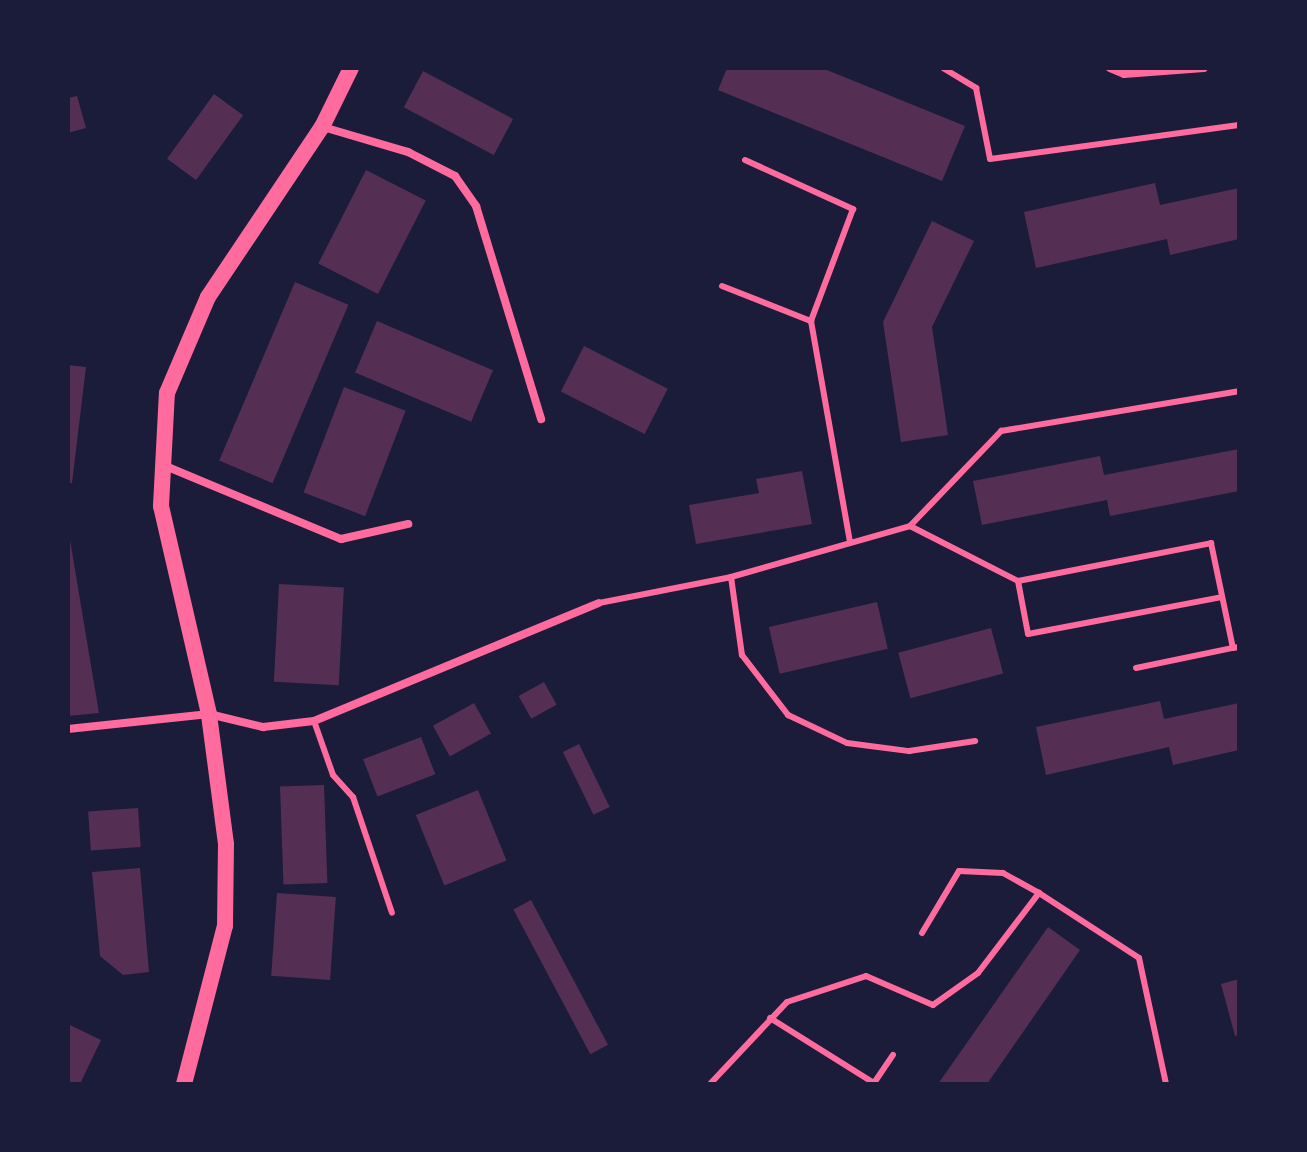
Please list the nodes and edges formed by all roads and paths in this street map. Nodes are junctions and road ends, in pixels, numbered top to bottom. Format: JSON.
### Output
{"nodes":[{"id":1,"x":351,"y":68,"type":"edge"},
{"id":2,"x":943,"y":68,"type":"edge"},
{"id":3,"x":1110,"y":68,"type":"edge"},
{"id":4,"x":1204,"y":68,"type":"edge"},
{"id":5,"x":1239,"y":125,"type":"edge"},
{"id":6,"x":322,"y":127,"type":"junction"},
{"id":7,"x":745,"y":160,"type":"dead end"},
{"id":8,"x":722,"y":286,"type":"dead end"},
{"id":9,"x":811,"y":321,"type":"junction"},
{"id":10,"x":1239,"y":391,"type":"edge"},
{"id":11,"x":541,"y":419,"type":"dead end"},
{"id":12,"x":159,"y":464,"type":"junction"},
{"id":13,"x":408,"y":524,"type":"dead end"},
{"id":14,"x":910,"y":526,"type":"junction"},
{"id":15,"x":850,"y":543,"type":"junction"},
{"id":16,"x":731,"y":577,"type":"junction"},
{"id":17,"x":1018,"y":581,"type":"junction"},
{"id":18,"x":1222,"y":597,"type":"junction"},
{"id":19,"x":599,"y":603,"type":"joint"},
{"id":20,"x":1236,"y":648,"type":"edge"},
{"id":21,"x":1136,"y":668,"type":"dead end"},
{"id":22,"x":209,"y":714,"type":"junction"},
{"id":23,"x":314,"y":721,"type":"junction"},
{"id":24,"x":68,"y":729,"type":"edge"},
{"id":25,"x":975,"y":741,"type":"dead end"},
{"id":26,"x":1039,"y":893,"type":"junction"},
{"id":27,"x":392,"y":913,"type":"dead end"},
{"id":28,"x":922,"y":933,"type":"dead end"},
{"id":29,"x":770,"y":1018,"type":"junction"},
{"id":30,"x":893,"y":1055,"type":"dead end"},
{"id":31,"x":184,"y":1084,"type":"edge"},
{"id":32,"x":710,"y":1084,"type":"edge"},
{"id":33,"x":1166,"y":1084,"type":"edge"}],
"edges":[{"from":1,"to":6,"type":"main road"},
{"from":2,"to":5,"type":"lane"},
{"from":3,"to":4,"type":"street"},
{"from":6,"to":11,"type":"street"},
{"from":6,"to":12,"type":"main road"},
{"from":7,"to":9,"type":"lane"},
{"from":8,"to":9,"type":"lane"},
{"from":9,"to":15,"type":"lane"},
{"from":10,"to":14,"type":"lane"},
{"from":12,"to":13,"type":"street"},
{"from":12,"to":22,"type":"main road"},
{"from":14,"to":15,"type":"lane"},
{"from":14,"to":17,"type":"lane"},
{"from":15,"to":16,"type":"lane"},
{"from":16,"to":19,"type":"lane"},
{"from":16,"to":25,"type":"lane"},
{"from":17,"to":18,"type":"lane"},
{"from":17,"to":18,"type":"lane"},
{"from":18,"to":20,"type":"lane"},
{"from":19,"to":23,"type":"street"},
{"from":20,"to":21,"type":"lane"},
{"from":22,"to":23,"type":"street"},
{"from":22,"to":24,"type":"street"},
{"from":22,"to":31,"type":"main road"},
{"from":23,"to":27,"type":"lane"},
{"from":26,"to":28,"type":"lane"},
{"from":26,"to":29,"type":"lane"},
{"from":26,"to":33,"type":"lane"},
{"from":29,"to":30,"type":"lane"},
{"from":29,"to":32,"type":"lane"}]}
